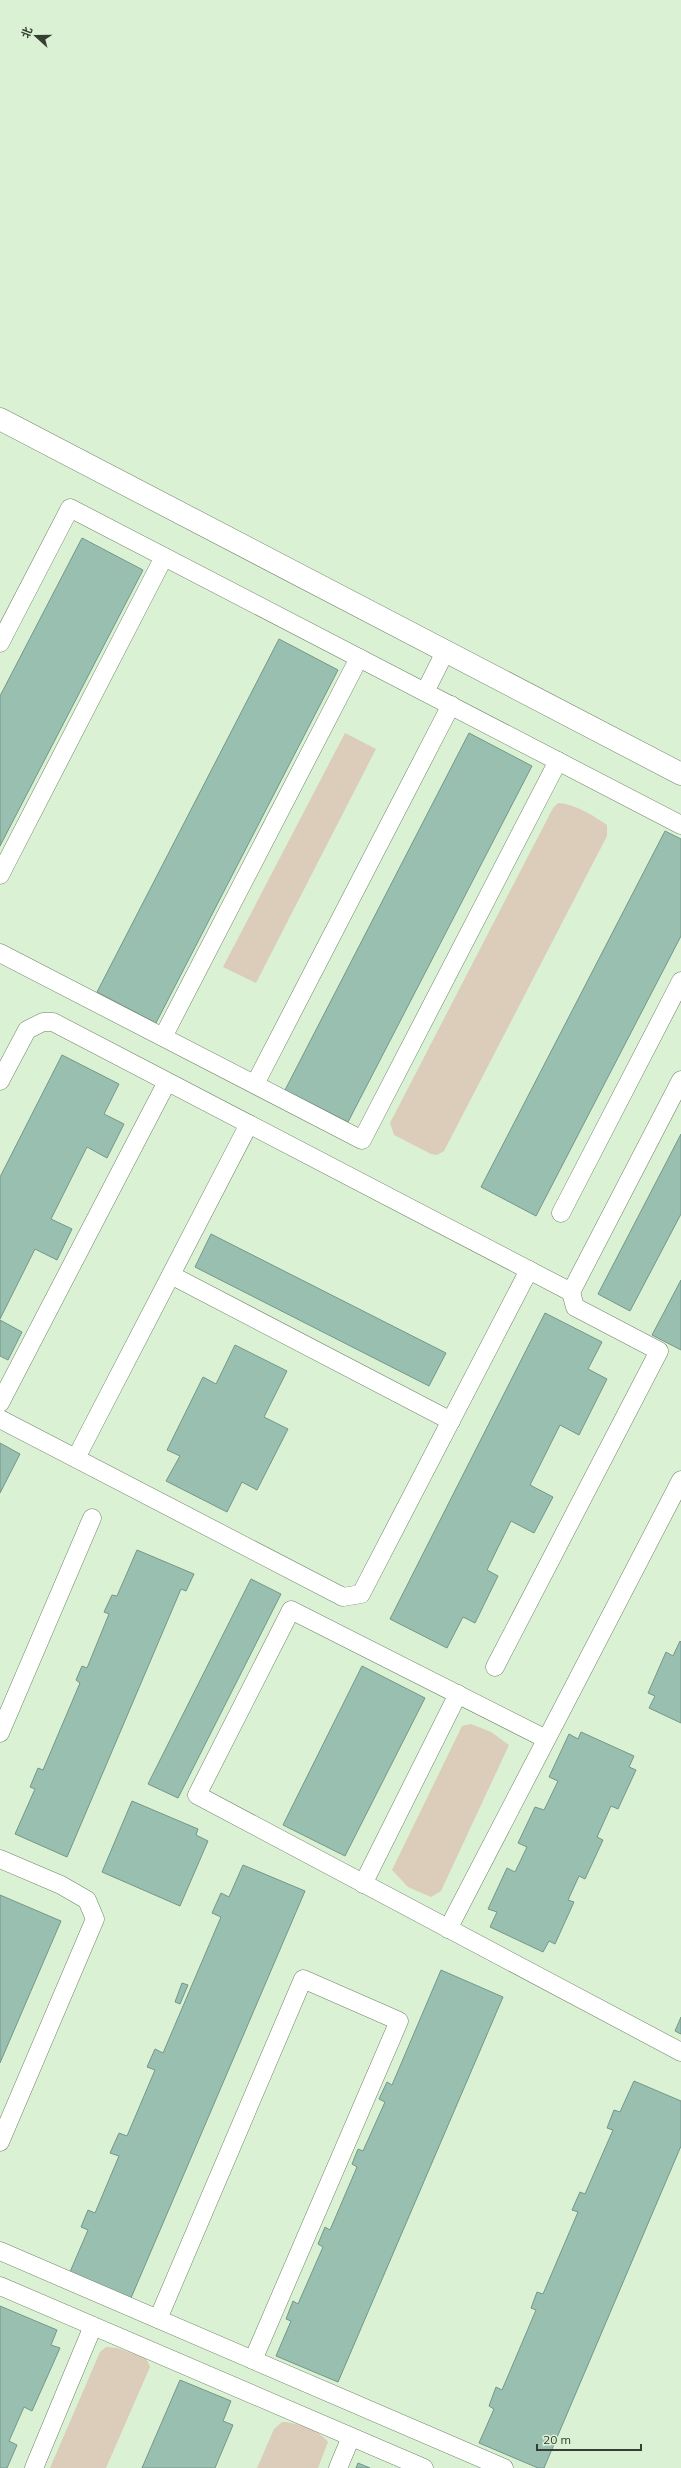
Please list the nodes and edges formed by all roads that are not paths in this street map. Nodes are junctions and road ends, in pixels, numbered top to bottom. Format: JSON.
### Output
{"nodes":[{"id":1,"x":0,"y":419,"type":"edge"},
{"id":2,"x":164,"y":557,"type":"junction"},
{"id":3,"x":0,"y":643,"type":"edge"},
{"id":4,"x":445,"y":652,"type":"junction"},
{"id":5,"x":359,"y":658,"type":"junction"},
{"id":6,"x":425,"y":692,"type":"junction"},
{"id":7,"x":450,"y":705,"type":"junction"},
{"id":8,"x":558,"y":761,"type":"junction"},
{"id":9,"x":681,"y":774,"type":"edge"},
{"id":10,"x":681,"y":825,"type":"edge"},
{"id":11,"x":0,"y":875,"type":"edge"},
{"id":12,"x":0,"y":953,"type":"edge"},
{"id":13,"x":681,"y":981,"type":"edge"},
{"id":14,"x":164,"y":1037,"type":"junction"},
{"id":15,"x":681,"y":1080,"type":"edge"},
{"id":16,"x":0,"y":1081,"type":"edge"},
{"id":17,"x":167,"y":1082,"type":"junction"},
{"id":18,"x":255,"y":1084,"type":"junction"},
{"id":19,"x":249,"y":1124,"type":"junction"},
{"id":20,"x":561,"y":1213,"type":"dead end"},
{"id":21,"x":529,"y":1270,"type":"junction"},
{"id":22,"x":171,"y":1275,"type":"junction"},
{"id":23,"x":571,"y":1292,"type":"junction"},
{"id":24,"x":0,"y":1402,"type":"edge"},
{"id":25,"x":0,"y":1419,"type":"edge"},
{"id":26,"x":451,"y":1421,"type":"junction"},
{"id":27,"x":76,"y":1458,"type":"junction"},
{"id":28,"x":681,"y":1480,"type":"edge"},
{"id":29,"x":92,"y":1518,"type":"dead end"},
{"id":30,"x":495,"y":1667,"type":"dead end"},
{"id":31,"x":458,"y":1694,"type":"junction"},
{"id":32,"x":0,"y":1732,"type":"edge"},
{"id":33,"x":546,"y":1739,"type":"junction"},
{"id":34,"x":0,"y":1859,"type":"edge"},
{"id":35,"x":363,"y":1884,"type":"junction"},
{"id":36,"x":448,"y":1929,"type":"junction"},
{"id":37,"x":681,"y":2052,"type":"edge"},
{"id":38,"x":0,"y":2142,"type":"edge"},
{"id":39,"x":0,"y":2251,"type":"edge"},
{"id":40,"x":0,"y":2286,"type":"edge"},
{"id":41,"x":158,"y":2319,"type":"junction"},
{"id":42,"x":93,"y":2326,"type":"junction"},
{"id":43,"x":253,"y":2360,"type":"junction"},
{"id":44,"x":351,"y":2436,"type":"junction"},
{"id":45,"x":34,"y":2468,"type":"edge"},
{"id":46,"x":338,"y":2468,"type":"edge"},
{"id":47,"x":424,"y":2468,"type":"edge"},
{"id":48,"x":504,"y":2468,"type":"edge"}],
"edges":[{"from":1,"to":4,"type":"street"},
{"from":2,"to":3,"type":"lane"},
{"from":2,"to":5,"type":"lane"},
{"from":2,"to":11,"type":"lane"},
{"from":4,"to":6,"type":"lane"},
{"from":4,"to":9,"type":"street"},
{"from":5,"to":6,"type":"lane"},
{"from":5,"to":14,"type":"lane"},
{"from":6,"to":7,"type":"lane"},
{"from":7,"to":8,"type":"lane"},
{"from":7,"to":18,"type":"lane"},
{"from":8,"to":10,"type":"lane"},
{"from":8,"to":18,"type":"lane"},
{"from":12,"to":14,"type":"lane"},
{"from":13,"to":20,"type":"lane"},
{"from":14,"to":18,"type":"lane"},
{"from":15,"to":23,"type":"lane"},
{"from":16,"to":17,"type":"lane"},
{"from":17,"to":19,"type":"lane"},
{"from":17,"to":24,"type":"lane"},
{"from":19,"to":21,"type":"lane"},
{"from":19,"to":22,"type":"lane"},
{"from":21,"to":23,"type":"lane"},
{"from":21,"to":26,"type":"lane"},
{"from":22,"to":26,"type":"lane"},
{"from":22,"to":27,"type":"lane"},
{"from":23,"to":30,"type":"lane"},
{"from":25,"to":27,"type":"lane"},
{"from":26,"to":27,"type":"lane"},
{"from":28,"to":33,"type":"lane"},
{"from":29,"to":32,"type":"lane"},
{"from":31,"to":33,"type":"lane"},
{"from":31,"to":35,"type":"lane"},
{"from":31,"to":35,"type":"lane"},
{"from":33,"to":36,"type":"lane"},
{"from":34,"to":38,"type":"lane"},
{"from":35,"to":36,"type":"lane"},
{"from":36,"to":37,"type":"lane"},
{"from":39,"to":41,"type":"lane"},
{"from":40,"to":42,"type":"lane"},
{"from":41,"to":43,"type":"lane"},
{"from":41,"to":43,"type":"lane"},
{"from":42,"to":44,"type":"lane"},
{"from":42,"to":45,"type":"lane"},
{"from":43,"to":48,"type":"lane"},
{"from":44,"to":46,"type":"lane"},
{"from":44,"to":47,"type":"lane"}]}
